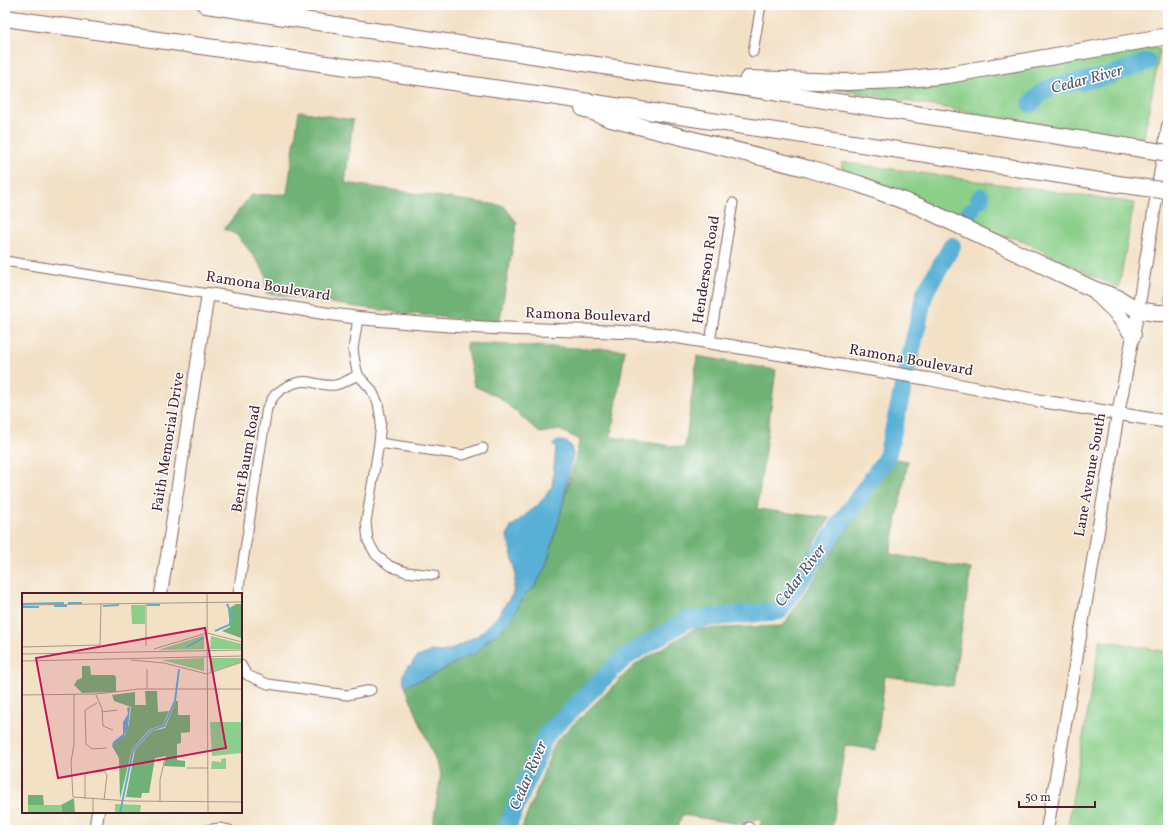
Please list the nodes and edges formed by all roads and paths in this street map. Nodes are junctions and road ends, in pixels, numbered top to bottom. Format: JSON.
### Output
{"nodes":[{"id":1,"x":206,"y":5,"type":"edge"},
{"id":2,"x":761,"y":5,"type":"edge"},
{"id":3,"x":5,"y":18,"type":"edge"},
{"id":4,"x":1168,"y":36,"type":"edge"},
{"id":5,"x":753,"y":52,"type":"dead end"},
{"id":6,"x":659,"y":74,"type":"junction"},
{"id":7,"x":557,"y":97,"type":"junction"},
{"id":8,"x":1168,"y":126,"type":"edge"},
{"id":9,"x":1168,"y":153,"type":"edge"},
{"id":10,"x":1168,"y":191,"type":"edge"},
{"id":11,"x":733,"y":203,"type":"dead end"},
{"id":12,"x":5,"y":261,"type":"edge"},
{"id":13,"x":1093,"y":289,"type":"junction"},
{"id":14,"x":208,"y":294,"type":"junction"},
{"id":15,"x":1138,"y":310,"type":"junction"},
{"id":16,"x":1168,"y":313,"type":"edge"},
{"id":17,"x":358,"y":318,"type":"junction"},
{"id":18,"x":1133,"y":335,"type":"junction"},
{"id":19,"x":710,"y":342,"type":"junction"},
{"id":20,"x":358,"y":375,"type":"junction"},
{"id":21,"x":1118,"y":414,"type":"junction"},
{"id":22,"x":1168,"y":422,"type":"edge"},
{"id":23,"x":379,"y":443,"type":"junction"},
{"id":24,"x":483,"y":448,"type":"dead end"},
{"id":25,"x":434,"y":575,"type":"dead end"},
{"id":26,"x":161,"y":593,"type":"edge"},
{"id":27,"x":238,"y":593,"type":"edge"},
{"id":28,"x":242,"y":666,"type":"edge"},
{"id":29,"x":371,"y":690,"type":"dead end"},
{"id":30,"x":98,"y":813,"type":"edge"},
{"id":31,"x":95,"y":830,"type":"edge"},
{"id":32,"x":207,"y":830,"type":"edge"},
{"id":33,"x":229,"y":830,"type":"edge"},
{"id":34,"x":1047,"y":830,"type":"edge"}],
"edges":[{"from":1,"to":6,"type":"highway"},
{"from":2,"to":5,"type":"street"},
{"from":3,"to":7,"type":"highway"},
{"from":4,"to":6,"type":"highway"},
{"from":6,"to":9,"type":"highway","bridge":true},
{"from":7,"to":10,"type":"highway","bridge":true},
{"from":7,"to":13,"type":"highway"},
{"from":8,"to":15,"type":"street","name":"Lane Avenue South"},
{"from":11,"to":19,"type":"street","name":"Henderson Road"},
{"from":12,"to":14,"type":"street","name":"Ramona Boulevard"},
{"from":13,"to":15,"type":"highway"},
{"from":13,"to":18,"type":"highway"},
{"from":14,"to":17,"type":"street","name":"Ramona Boulevard"},
{"from":14,"to":26,"type":"street","name":"Faith Memorial Drive"},
{"from":15,"to":16,"type":"highway"},
{"from":15,"to":18,"type":"street","name":"Lane Avenue South"},
{"from":17,"to":19,"type":"street","name":"Ramona Boulevard"},
{"from":17,"to":20,"type":"street"},
{"from":18,"to":21,"type":"street","name":"Lane Avenue South"},
{"from":19,"to":21,"type":"street","name":"Ramona Boulevard"},
{"from":20,"to":23,"type":"street"},
{"from":20,"to":27,"type":"street","name":"Bent Baum Road"},
{"from":21,"to":22,"type":"street","name":"Ramona Boulevard"},
{"from":21,"to":34,"type":"street","name":"Lane Avenue South"},
{"from":23,"to":24,"type":"street"},
{"from":23,"to":25,"type":"street"},
{"from":28,"to":29,"type":"street"},
{"from":30,"to":31,"type":"street"},
{"from":32,"to":33,"type":"street"}]}
